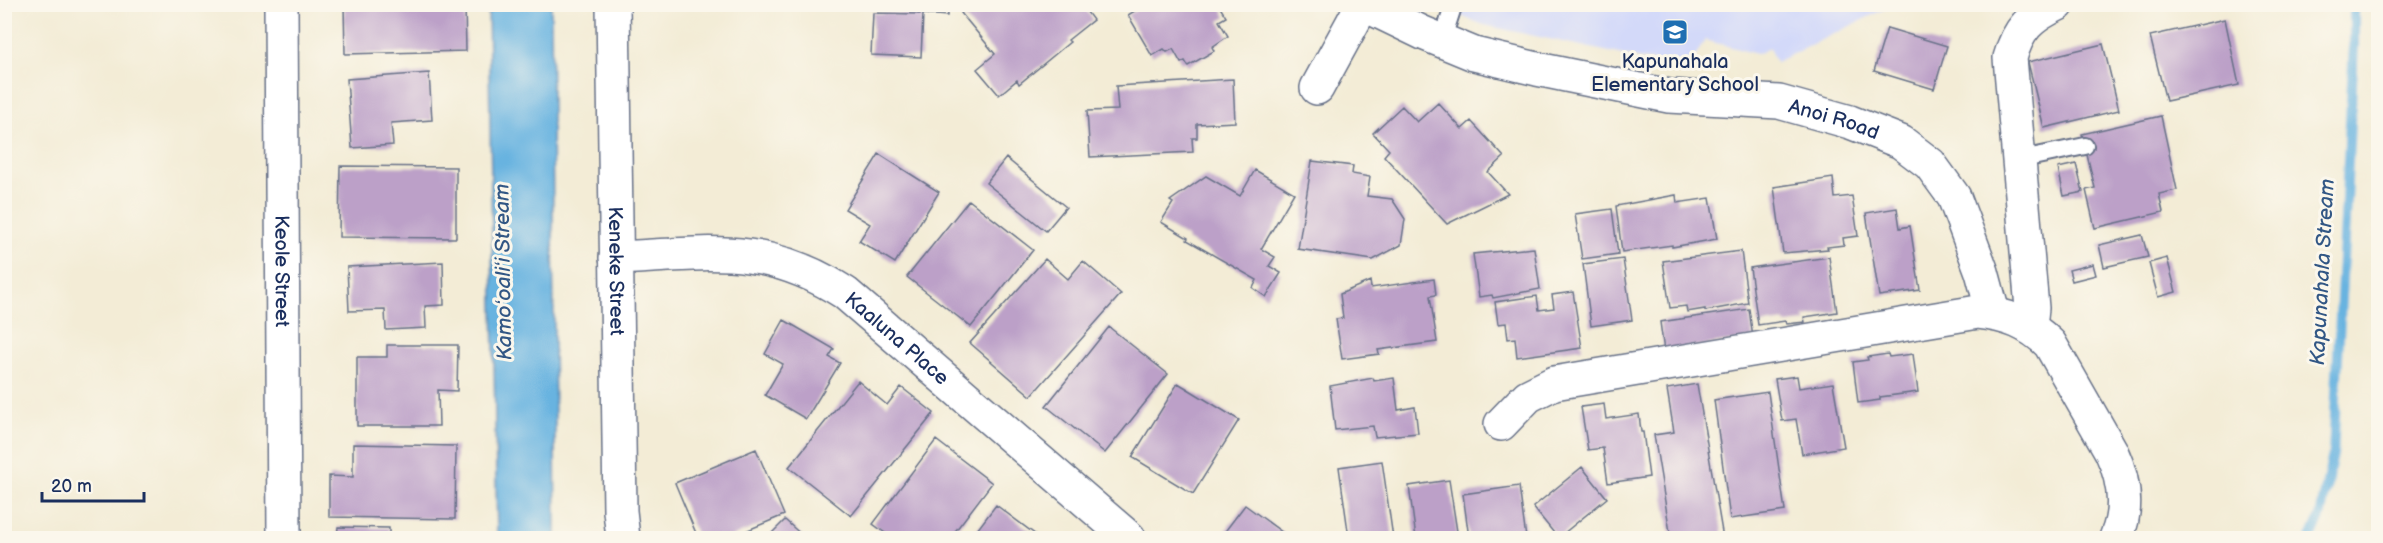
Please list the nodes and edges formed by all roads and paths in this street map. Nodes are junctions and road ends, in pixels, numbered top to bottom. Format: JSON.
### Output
{"nodes":[{"id":1,"x":281,"y":4,"type":"edge"},
{"id":2,"x":613,"y":4,"type":"edge"},
{"id":3,"x":1363,"y":4,"type":"edge"},
{"id":4,"x":1454,"y":4,"type":"edge"},
{"id":5,"x":2058,"y":4,"type":"edge"},
{"id":6,"x":1442,"y":41,"type":"junction"},
{"id":7,"x":1317,"y":88,"type":"dead end"},
{"id":8,"x":2085,"y":146,"type":"dead end"},
{"id":9,"x":2018,"y":160,"type":"junction"},
{"id":10,"x":616,"y":258,"type":"junction"},
{"id":11,"x":1994,"y":314,"type":"junction"},
{"id":12,"x":2030,"y":327,"type":"junction"},
{"id":13,"x":1501,"y":424,"type":"dead end"},
{"id":14,"x":2117,"y":537,"type":"edge"},
{"id":15,"x":284,"y":538,"type":"edge"},
{"id":16,"x":623,"y":538,"type":"edge"},
{"id":17,"x":1129,"y":538,"type":"edge"}],
"edges":[{"from":1,"to":15,"type":"street","name":"Keole Street"},
{"from":2,"to":10,"type":"street","name":"Keneke Street"},
{"from":3,"to":6,"type":"street","name":"Anoi Road"},
{"from":3,"to":7,"type":"street"},
{"from":4,"to":6,"type":"lane"},
{"from":5,"to":9,"type":"street"},
{"from":6,"to":11,"type":"street","name":"Anoi Road"},
{"from":8,"to":9,"type":"lane"},
{"from":9,"to":12,"type":"street"},
{"from":10,"to":16,"type":"street","name":"Keneke Street"},
{"from":10,"to":17,"type":"street","name":"Kaaluna Place"},
{"from":11,"to":12,"type":"street"},
{"from":11,"to":13,"type":"street"},
{"from":12,"to":14,"type":"street"}]}
